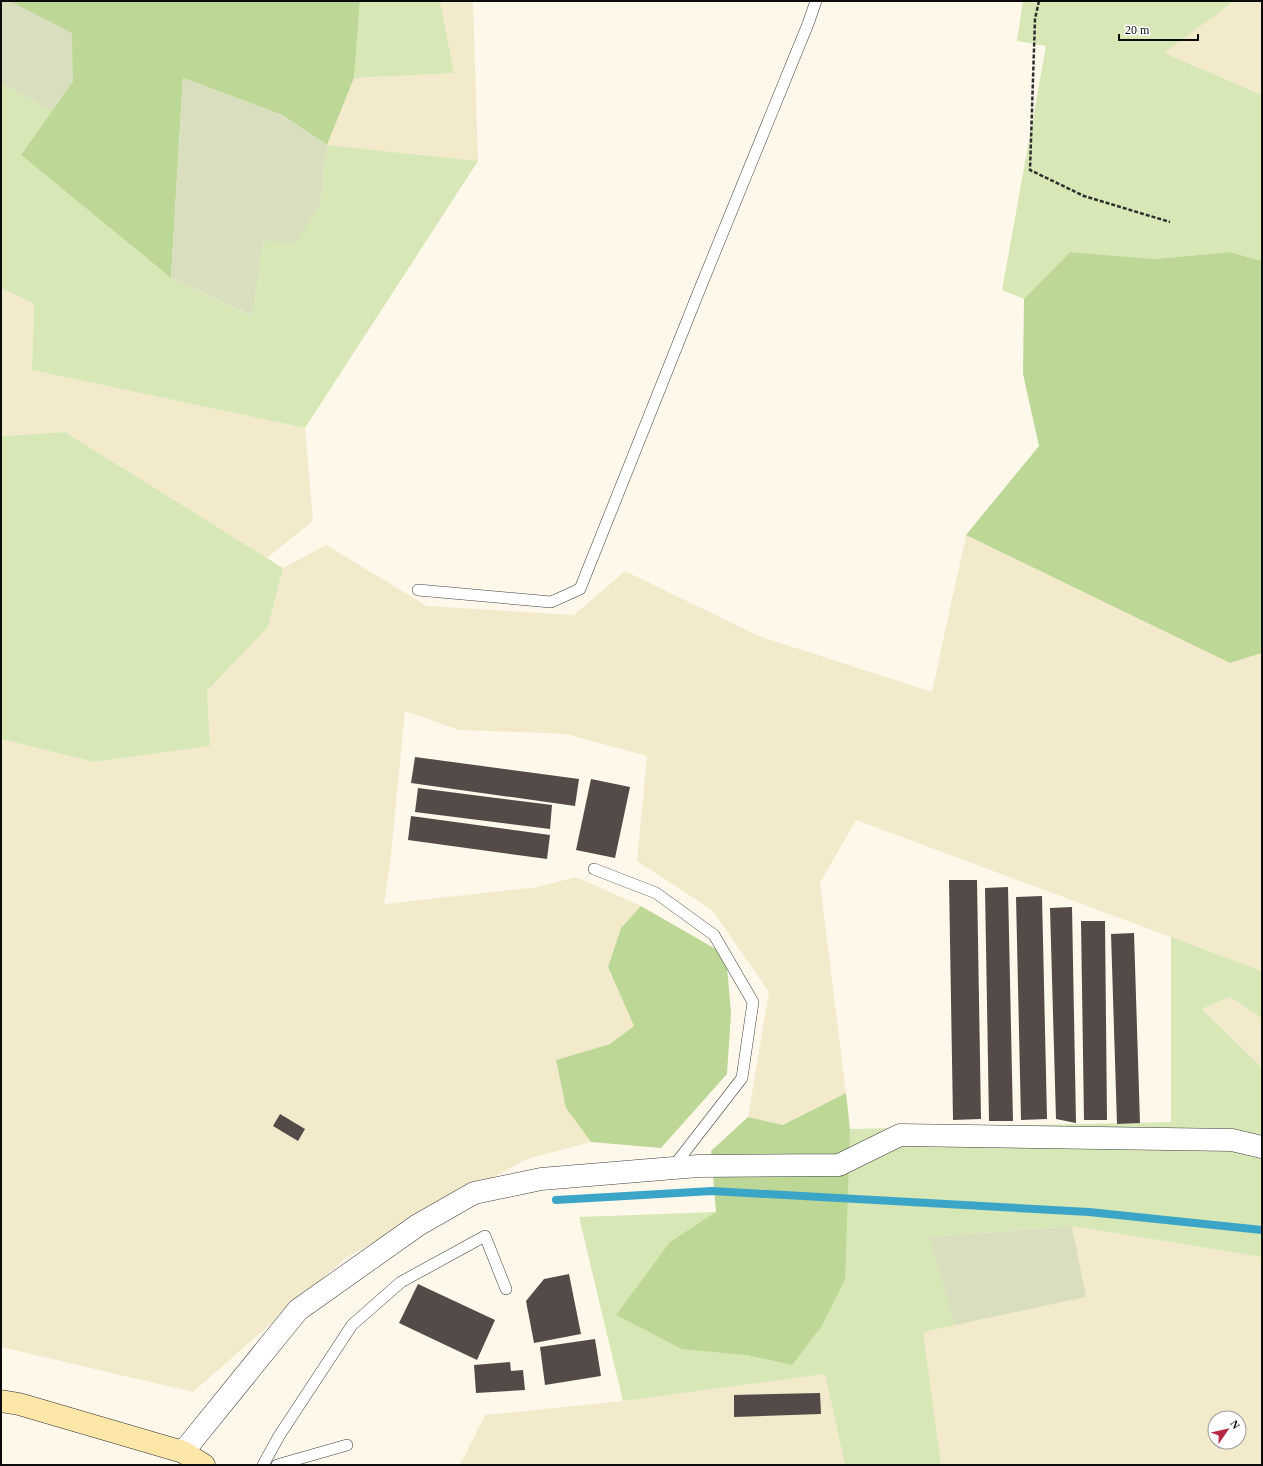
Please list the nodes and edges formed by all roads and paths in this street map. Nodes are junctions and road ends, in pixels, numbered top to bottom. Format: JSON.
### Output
{"nodes":[{"id":1,"x":816,"y":1,"type":"edge"},
{"id":2,"x":1039,"y":1,"type":"edge"},
{"id":3,"x":1170,"y":222,"type":"dead end"},
{"id":4,"x":418,"y":590,"type":"dead end"},
{"id":5,"x":594,"y":869,"type":"dead end"},
{"id":6,"x":1262,"y":1147,"type":"edge"},
{"id":7,"x":672,"y":1168,"type":"junction"},
{"id":8,"x":506,"y":1289,"type":"dead end"},
{"id":9,"x":1,"y":1401,"type":"edge"},
{"id":10,"x":347,"y":1445,"type":"dead end"},
{"id":11,"x":183,"y":1452,"type":"junction"},
{"id":12,"x":204,"y":1465,"type":"edge"},
{"id":13,"x":263,"y":1465,"type":"edge"},
{"id":14,"x":277,"y":1465,"type":"edge"}],
"edges":[{"from":1,"to":4,"type":"lane"},
{"from":2,"to":3,"type":"path"},
{"from":5,"to":7,"type":"lane"},
{"from":6,"to":7,"type":"street"},
{"from":7,"to":11,"type":"street"},
{"from":8,"to":13,"type":"lane"},
{"from":9,"to":11,"type":"street"},
{"from":10,"to":14,"type":"lane"},
{"from":11,"to":12,"type":"street"}]}
